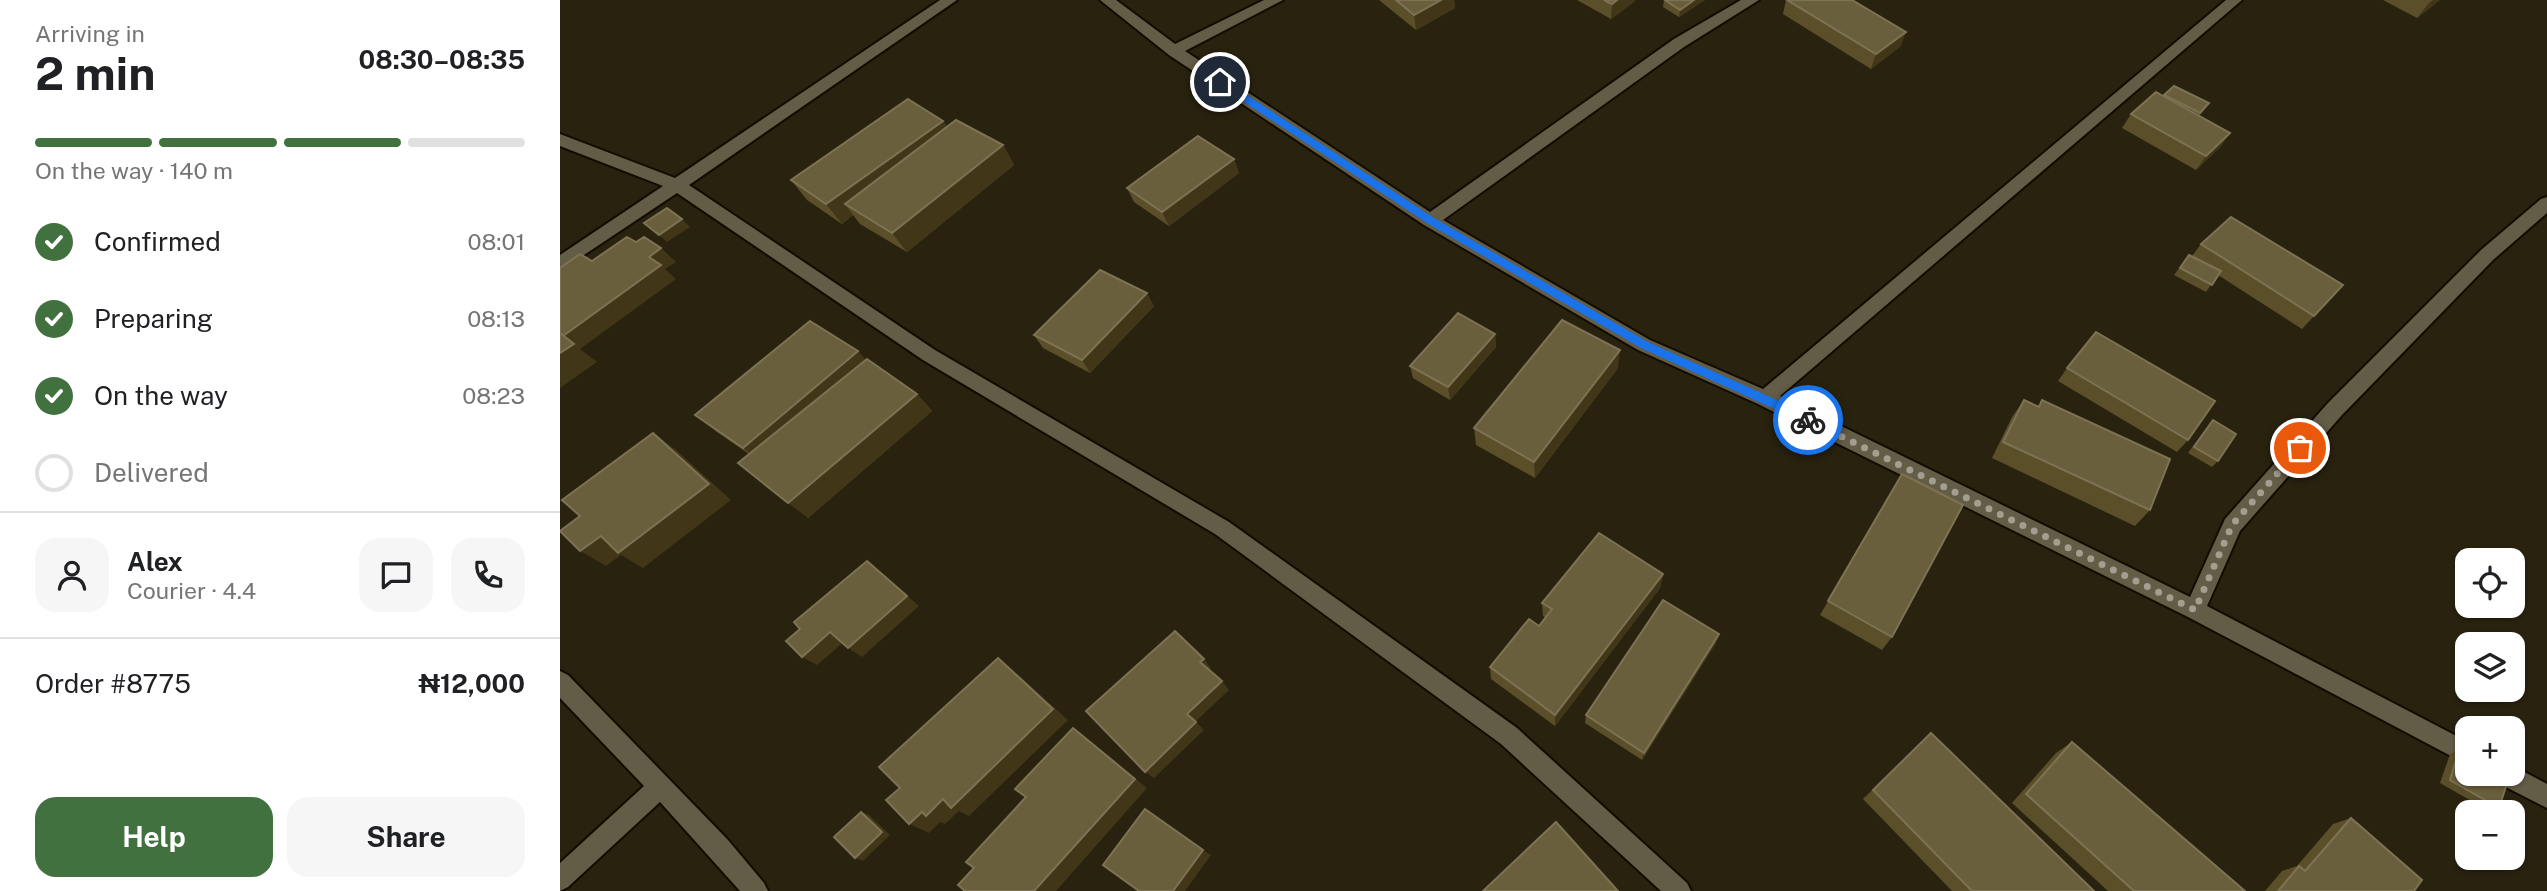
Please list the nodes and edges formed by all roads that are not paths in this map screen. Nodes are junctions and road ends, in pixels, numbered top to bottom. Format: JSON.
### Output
{"nodes":[{"id":1,"x":950,"y":0,"type":"edge"},
{"id":2,"x":1107,"y":0,"type":"edge"},
{"id":3,"x":1276,"y":0,"type":"edge"},
{"id":4,"x":1752,"y":0,"type":"edge"},
{"id":5,"x":2235,"y":0,"type":"edge"},
{"id":6,"x":1174,"y":51,"type":"junction"},
{"id":7,"x":560,"y":140,"type":"edge"},
{"id":8,"x":677,"y":185,"type":"junction"},
{"id":9,"x":2547,"y":203,"type":"edge"},
{"id":10,"x":1430,"y":221,"type":"junction"},
{"id":11,"x":560,"y":264,"type":"edge"},
{"id":12,"x":1765,"y":398,"type":"junction"},
{"id":13,"x":2195,"y":610,"type":"junction"},
{"id":14,"x":560,"y":682,"type":"edge"},
{"id":15,"x":2455,"y":747,"type":"edge"},
{"id":16,"x":2525,"y":785,"type":"edge"},
{"id":17,"x":661,"y":786,"type":"junction"},
{"id":18,"x":2547,"y":796,"type":"edge"},
{"id":19,"x":560,"y":879,"type":"edge"},
{"id":20,"x":756,"y":891,"type":"edge"},
{"id":21,"x":1679,"y":891,"type":"edge"}],
"edges":[{"from":1,"to":8,"type":"street"},
{"from":2,"to":6,"type":"street"},
{"from":3,"to":6,"type":"street"},
{"from":4,"to":10,"type":"street"},
{"from":5,"to":12,"type":"street"},
{"from":6,"to":10,"type":"street"},
{"from":7,"to":8,"type":"street"},
{"from":8,"to":11,"type":"street"},
{"from":8,"to":21,"type":"street"},
{"from":9,"to":13,"type":"street"},
{"from":10,"to":12,"type":"street"},
{"from":12,"to":13,"type":"street"},
{"from":13,"to":15,"type":"street"},
{"from":14,"to":17,"type":"street"},
{"from":16,"to":18,"type":"street"},
{"from":17,"to":19,"type":"street"},
{"from":17,"to":20,"type":"street"}]}
